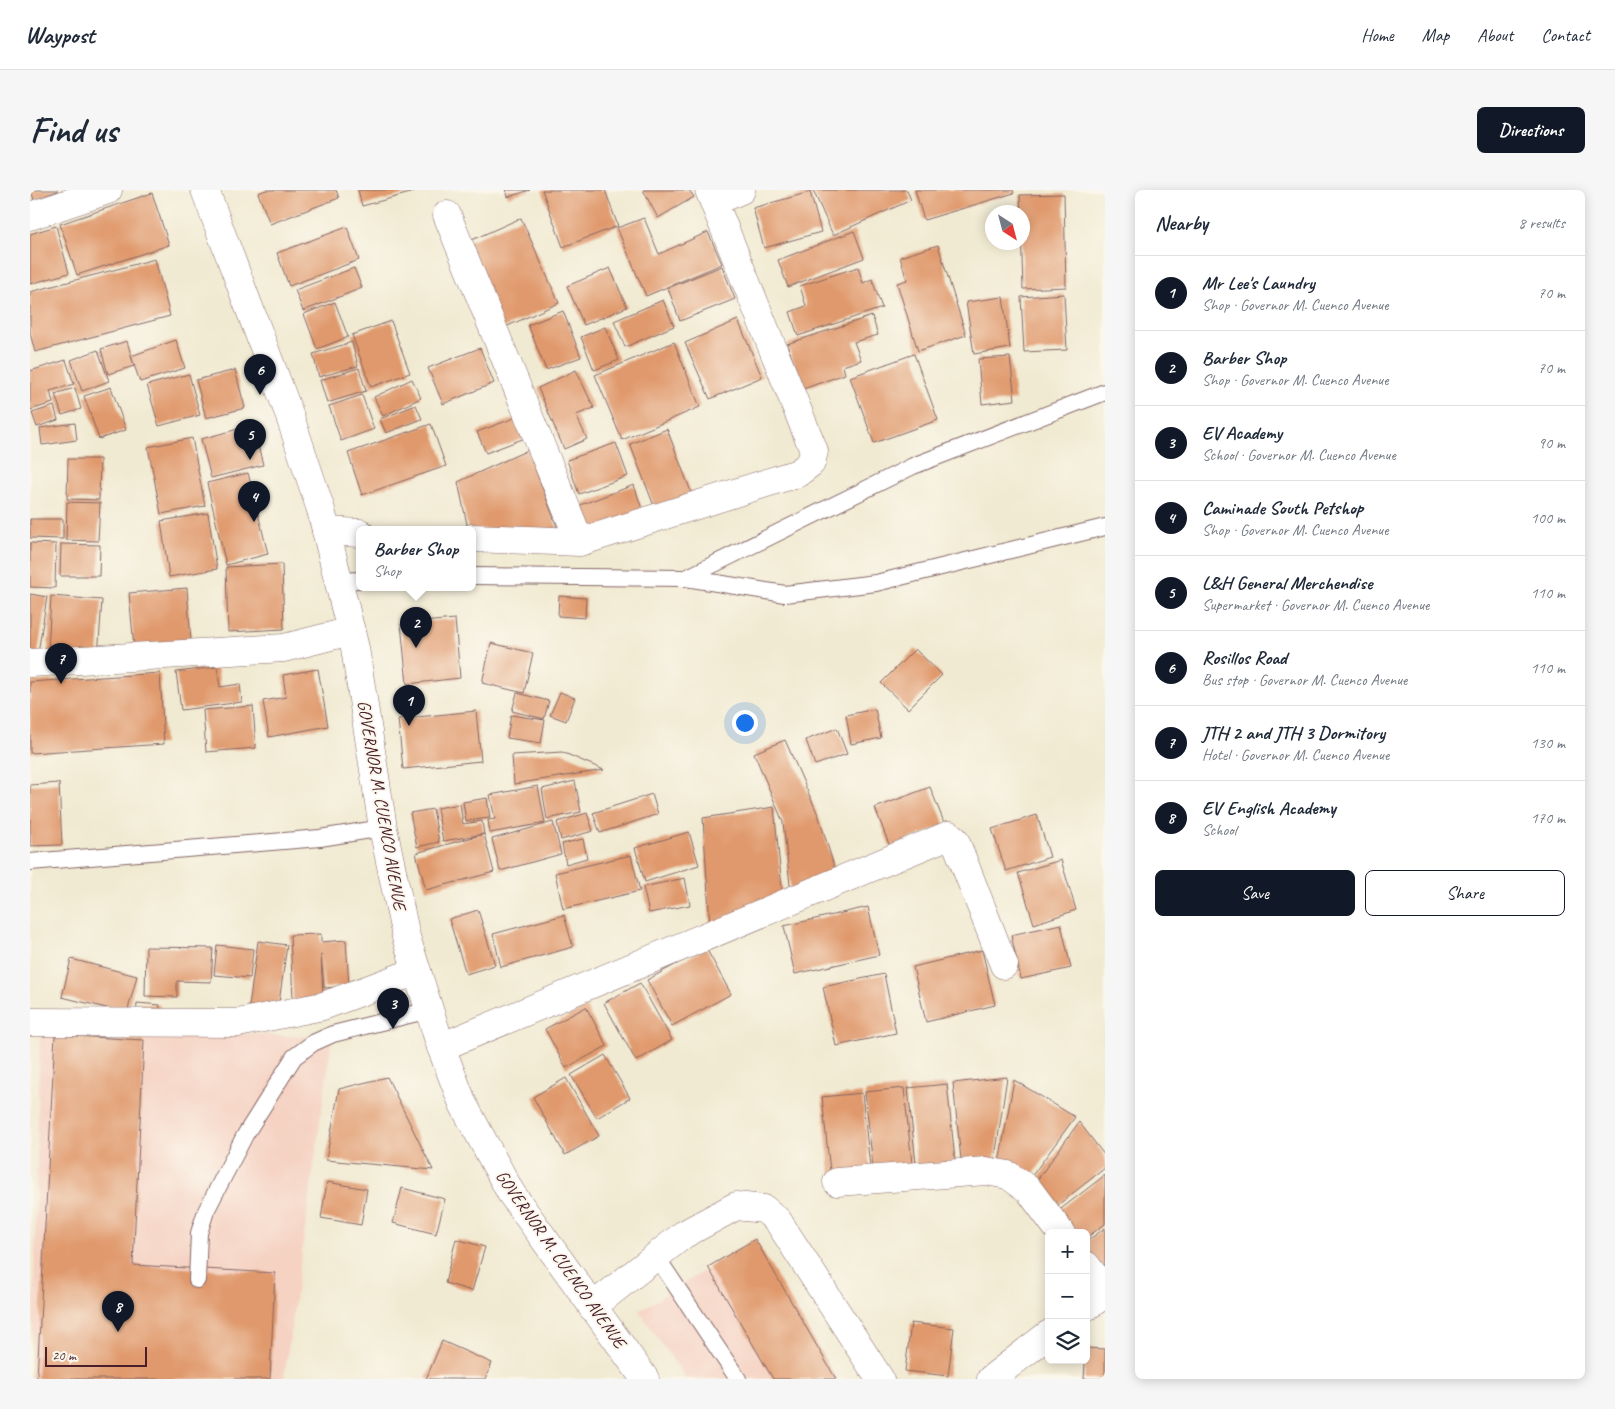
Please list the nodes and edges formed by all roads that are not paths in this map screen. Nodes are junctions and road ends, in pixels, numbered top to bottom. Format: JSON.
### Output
{"nodes":[{"id":1,"x":108,"y":190,"type":"edge"},
{"id":2,"x":205,"y":190,"type":"edge"},
{"id":3,"x":741,"y":190,"type":"edge"},
{"id":4,"x":712,"y":196,"type":"edge"},
{"id":5,"x":447,"y":215,"type":"dead end"},
{"id":6,"x":30,"y":216,"type":"edge"},
{"id":7,"x":1105,"y":392,"type":"edge"},
{"id":8,"x":1105,"y":527,"type":"edge"},
{"id":9,"x":326,"y":531,"type":"junction"},
{"id":10,"x":356,"y":533,"type":"edge"},
{"id":11,"x":476,"y":538,"type":"edge"},
{"id":12,"x":580,"y":542,"type":"junction"},
{"id":13,"x":476,"y":576,"type":"edge"},
{"id":14,"x":686,"y":578,"type":"junction"},
{"id":15,"x":350,"y":580,"type":"edge"},
{"id":16,"x":351,"y":630,"type":"junction"},
{"id":17,"x":30,"y":663,"type":"edge"},
{"id":18,"x":383,"y":828,"type":"junction"},
{"id":19,"x":30,"y":862,"type":"edge"},
{"id":20,"x":1004,"y":965,"type":"dead end"},
{"id":21,"x":417,"y":971,"type":"junction"},
{"id":22,"x":428,"y":1010,"type":"junction"},
{"id":23,"x":30,"y":1022,"type":"edge"},
{"id":24,"x":441,"y":1047,"type":"junction"},
{"id":25,"x":837,"y":1182,"type":"dead end"},
{"id":26,"x":1058,"y":1229,"type":"edge"},
{"id":27,"x":656,"y":1256,"type":"junction"},
{"id":28,"x":1090,"y":1270,"type":"edge"},
{"id":29,"x":198,"y":1280,"type":"dead end"},
{"id":30,"x":1105,"y":1290,"type":"edge"},
{"id":31,"x":1105,"y":1294,"type":"edge"},
{"id":32,"x":1090,"y":1304,"type":"edge"},
{"id":33,"x":592,"y":1307,"type":"junction"},
{"id":34,"x":1045,"y":1337,"type":"edge"},
{"id":35,"x":645,"y":1379,"type":"edge"},
{"id":36,"x":738,"y":1379,"type":"edge"},
{"id":37,"x":880,"y":1379,"type":"edge"},
{"id":38,"x":991,"y":1379,"type":"edge"}],
"edges":[{"from":1,"to":6,"type":"street"},
{"from":2,"to":9,"type":"street","name":"GOVERNOR M. CUENCO AVENUE"},
{"from":3,"to":4,"type":"street"},
{"from":4,"to":12,"type":"street"},
{"from":5,"to":12,"type":"street"},
{"from":7,"to":14,"type":"lane"},
{"from":8,"to":14,"type":"lane"},
{"from":9,"to":10,"type":"street"},
{"from":9,"to":15,"type":"street","name":"GOVERNOR M. CUENCO AVENUE"},
{"from":11,"to":12,"type":"street"},
{"from":13,"to":14,"type":"lane"},
{"from":15,"to":16,"type":"street","name":"GOVERNOR M. CUENCO AVENUE"},
{"from":16,"to":17,"type":"street"},
{"from":16,"to":18,"type":"street","name":"GOVERNOR M. CUENCO AVENUE"},
{"from":18,"to":19,"type":"lane"},
{"from":18,"to":21,"type":"street","name":"GOVERNOR M. CUENCO AVENUE"},
{"from":20,"to":24,"type":"street"},
{"from":21,"to":22,"type":"street","name":"GOVERNOR M. CUENCO AVENUE"},
{"from":21,"to":23,"type":"street"},
{"from":22,"to":24,"type":"street","name":"GOVERNOR M. CUENCO AVENUE"},
{"from":22,"to":29,"type":"lane"},
{"from":24,"to":33,"type":"street","name":"GOVERNOR M. CUENCO AVENUE"},
{"from":25,"to":26,"type":"street"},
{"from":27,"to":33,"type":"street"},
{"from":27,"to":36,"type":"lane"},
{"from":27,"to":37,"type":"street"},
{"from":28,"to":30,"type":"street"},
{"from":31,"to":32,"type":"street"},
{"from":33,"to":35,"type":"street","name":"GOVERNOR M. CUENCO AVENUE"},
{"from":34,"to":38,"type":"street"}]}
